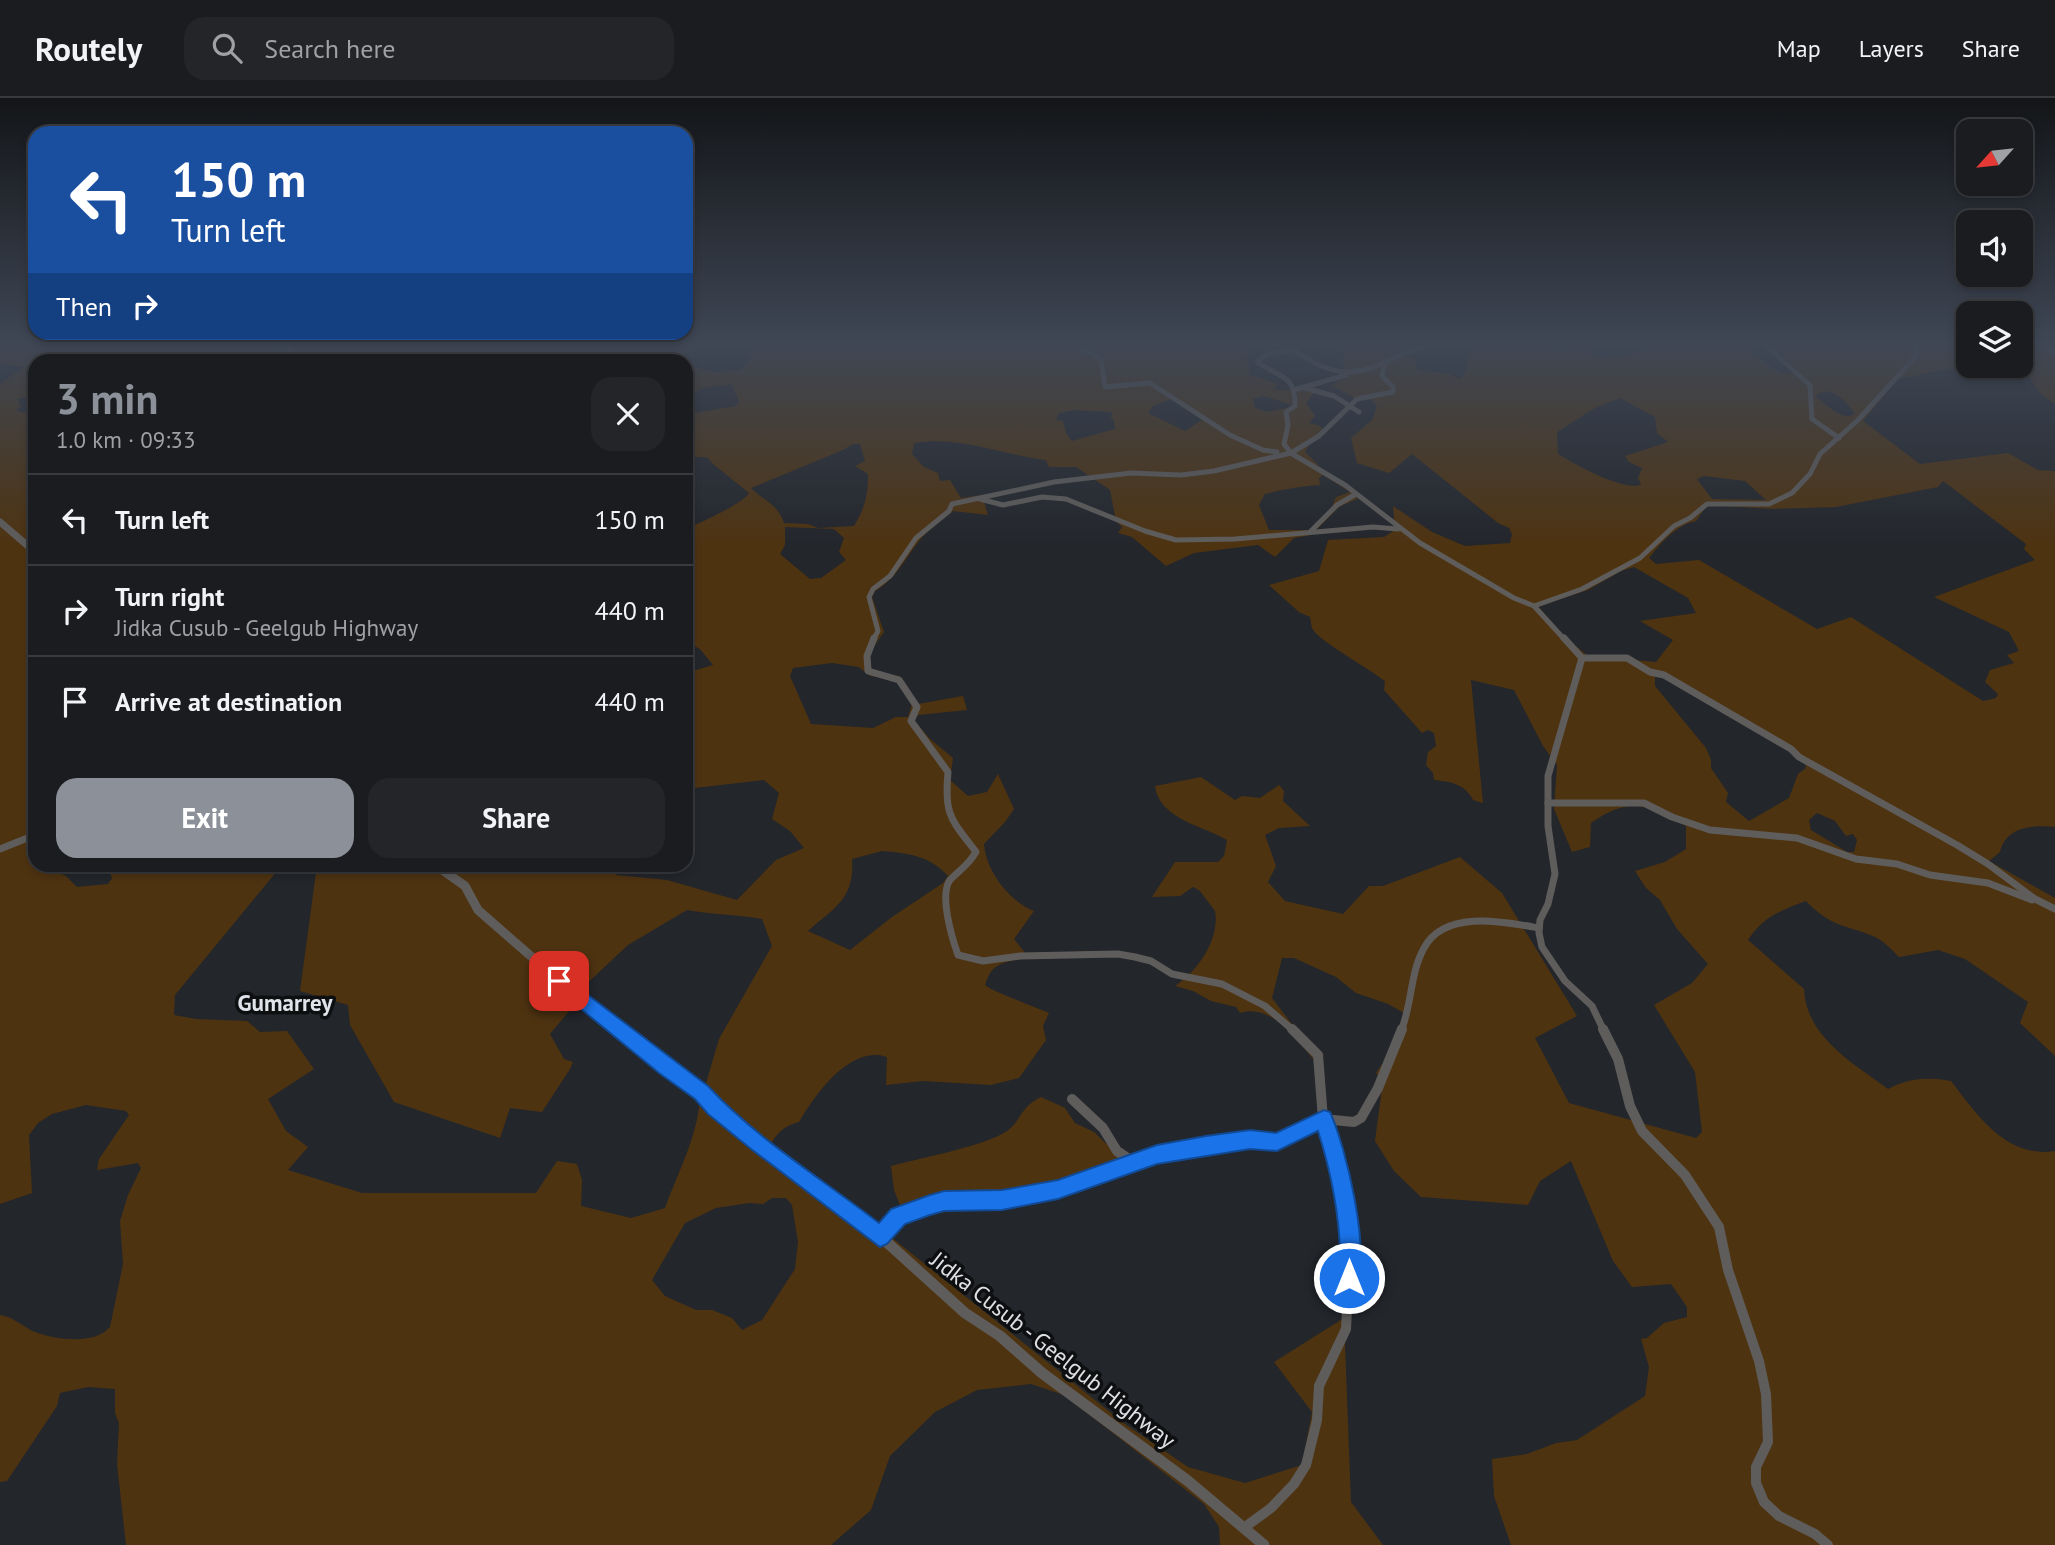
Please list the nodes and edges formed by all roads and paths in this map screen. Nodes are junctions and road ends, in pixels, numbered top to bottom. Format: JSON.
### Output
{"nodes":[{"id":1,"x":1192,"y":411,"type":"edge"},
{"id":2,"x":1288,"y":411,"type":"edge"},
{"id":3,"x":1346,"y":411,"type":"edge"},
{"id":4,"x":1356,"y":411,"type":"edge"},
{"id":5,"x":1812,"y":411,"type":"edge"},
{"id":6,"x":1865,"y":411,"type":"edge"},
{"id":7,"x":1359,"y":412,"type":"dead end"},
{"id":8,"x":1839,"y":438,"type":"junction"},
{"id":9,"x":1291,"y":453,"type":"junction"},
{"id":10,"x":1356,"y":494,"type":"junction"},
{"id":11,"x":980,"y":499,"type":"junction"},
{"id":12,"x":0,"y":522,"type":"edge"},
{"id":13,"x":1399,"y":529,"type":"junction"},
{"id":14,"x":1309,"y":533,"type":"junction"},
{"id":15,"x":28,"y":546,"type":"edge"},
{"id":16,"x":1534,"y":606,"type":"junction"},
{"id":17,"x":1582,"y":658,"type":"junction"},
{"id":18,"x":1548,"y":803,"type":"junction"},
{"id":19,"x":28,"y":838,"type":"edge"},
{"id":20,"x":0,"y":849,"type":"edge"},
{"id":21,"x":445,"y":872,"type":"edge"},
{"id":22,"x":2043,"y":904,"type":"junction"},
{"id":23,"x":2055,"y":909,"type":"edge"},
{"id":24,"x":1539,"y":928,"type":"junction"},
{"id":25,"x":1072,"y":1099,"type":"dead end"},
{"id":26,"x":1324,"y":1119,"type":"junction"},
{"id":27,"x":1136,"y":1164,"type":"junction"},
{"id":28,"x":880,"y":1236,"type":"junction"},
{"id":29,"x":1245,"y":1527,"type":"junction"},
{"id":30,"x":1264,"y":1545,"type":"edge"},
{"id":31,"x":1828,"y":1545,"type":"edge"}],
"edges":[{"from":1,"to":9,"type":"street"},
{"from":2,"to":9,"type":"street"},
{"from":3,"to":9,"type":"street"},
{"from":4,"to":7,"type":"street"},
{"from":5,"to":8,"type":"street"},
{"from":6,"to":8,"type":"street"},
{"from":8,"to":16,"type":"street"},
{"from":9,"to":10,"type":"street"},
{"from":9,"to":11,"type":"street"},
{"from":10,"to":13,"type":"street"},
{"from":10,"to":14,"type":"street"},
{"from":11,"to":14,"type":"street"},
{"from":11,"to":26,"type":"street"},
{"from":12,"to":15,"type":"street"},
{"from":13,"to":14,"type":"street"},
{"from":13,"to":16,"type":"street"},
{"from":16,"to":17,"type":"street"},
{"from":17,"to":18,"type":"street"},
{"from":17,"to":22,"type":"street"},
{"from":18,"to":22,"type":"street"},
{"from":18,"to":24,"type":"street"},
{"from":19,"to":20,"type":"street"},
{"from":21,"to":28,"type":"street","name":"Jidka Cusub - Geelgub Highway"},
{"from":22,"to":23,"type":"street"},
{"from":24,"to":26,"type":"street"},
{"from":24,"to":31,"type":"street"},
{"from":25,"to":27,"type":"street"},
{"from":26,"to":27,"type":"street"},
{"from":26,"to":29,"type":"street"},
{"from":27,"to":28,"type":"street"},
{"from":28,"to":29,"type":"street","name":"Jidka Cusub - Geelgub Highway"},
{"from":29,"to":30,"type":"street","name":"Jidka Cusub - Geelgub Highway"}]}
